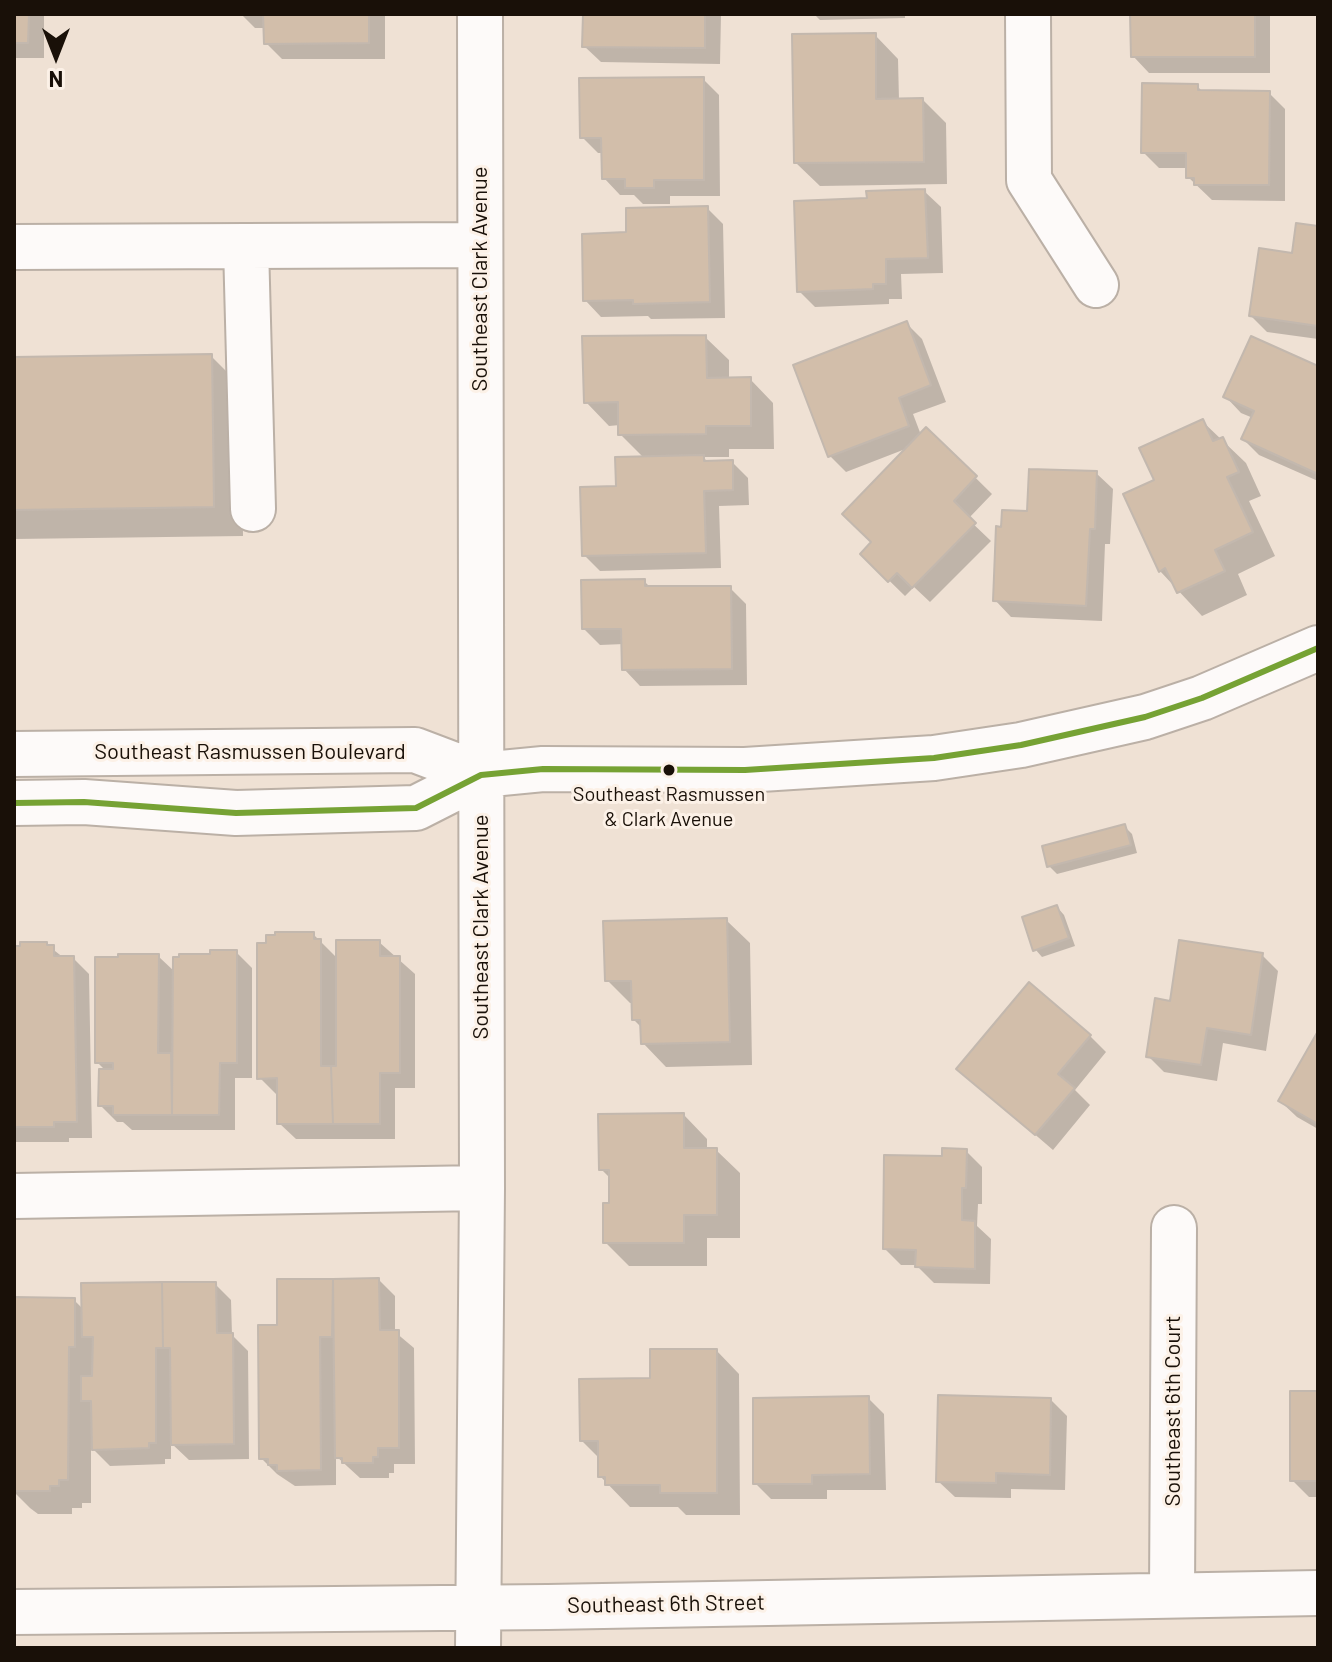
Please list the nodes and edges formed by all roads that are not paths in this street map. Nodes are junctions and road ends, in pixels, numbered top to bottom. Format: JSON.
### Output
{"nodes":[{"id":1,"x":480,"y":14,"type":"edge"},
{"id":2,"x":1028,"y":14,"type":"edge"},
{"id":3,"x":480,"y":245,"type":"junction"},
{"id":4,"x":246,"y":246,"type":"junction"},
{"id":5,"x":14,"y":247,"type":"edge"},
{"id":6,"x":1096,"y":285,"type":"dead end"},
{"id":7,"x":253,"y":509,"type":"dead end"},
{"id":8,"x":1318,"y":648,"type":"edge"},
{"id":9,"x":14,"y":754,"type":"edge"},
{"id":10,"x":481,"y":775,"type":"junction"},
{"id":11,"x":14,"y":803,"type":"edge"},
{"id":12,"x":482,"y":1188,"type":"junction"},
{"id":13,"x":14,"y":1196,"type":"edge"},
{"id":14,"x":1174,"y":1228,"type":"dead end"},
{"id":15,"x":1318,"y":1593,"type":"edge"},
{"id":16,"x":1172,"y":1594,"type":"junction"},
{"id":17,"x":14,"y":1612,"type":"edge"},
{"id":18,"x":478,"y":1628,"type":"edge"}],
"edges":[{"from":1,"to":3,"type":"street","name":"Southeast Clark Avenue"},
{"from":2,"to":6,"type":"street"},
{"from":3,"to":4,"type":"street"},
{"from":3,"to":10,"type":"street","name":"Southeast Clark Avenue"},
{"from":4,"to":5,"type":"street"},
{"from":4,"to":7,"type":"street"},
{"from":8,"to":10,"type":"street","name":"Southeast Rasmussen Boulevard"},
{"from":9,"to":10,"type":"street","name":"Southeast Rasmussen Boulevard"},
{"from":10,"to":11,"type":"street","name":"Southeast Rasmussen Boulevard"},
{"from":10,"to":12,"type":"street","name":"Southeast Clark Avenue"},
{"from":12,"to":13,"type":"street"},
{"from":12,"to":18,"type":"street","name":"Southeast Clark Avenue"},
{"from":14,"to":16,"type":"street","name":"Southeast 6th Court"},
{"from":15,"to":16,"type":"street","name":"Southeast 6th Street"},
{"from":16,"to":18,"type":"street","name":"Southeast 6th Street"},
{"from":17,"to":18,"type":"street","name":"Southeast 6th Street"}]}
